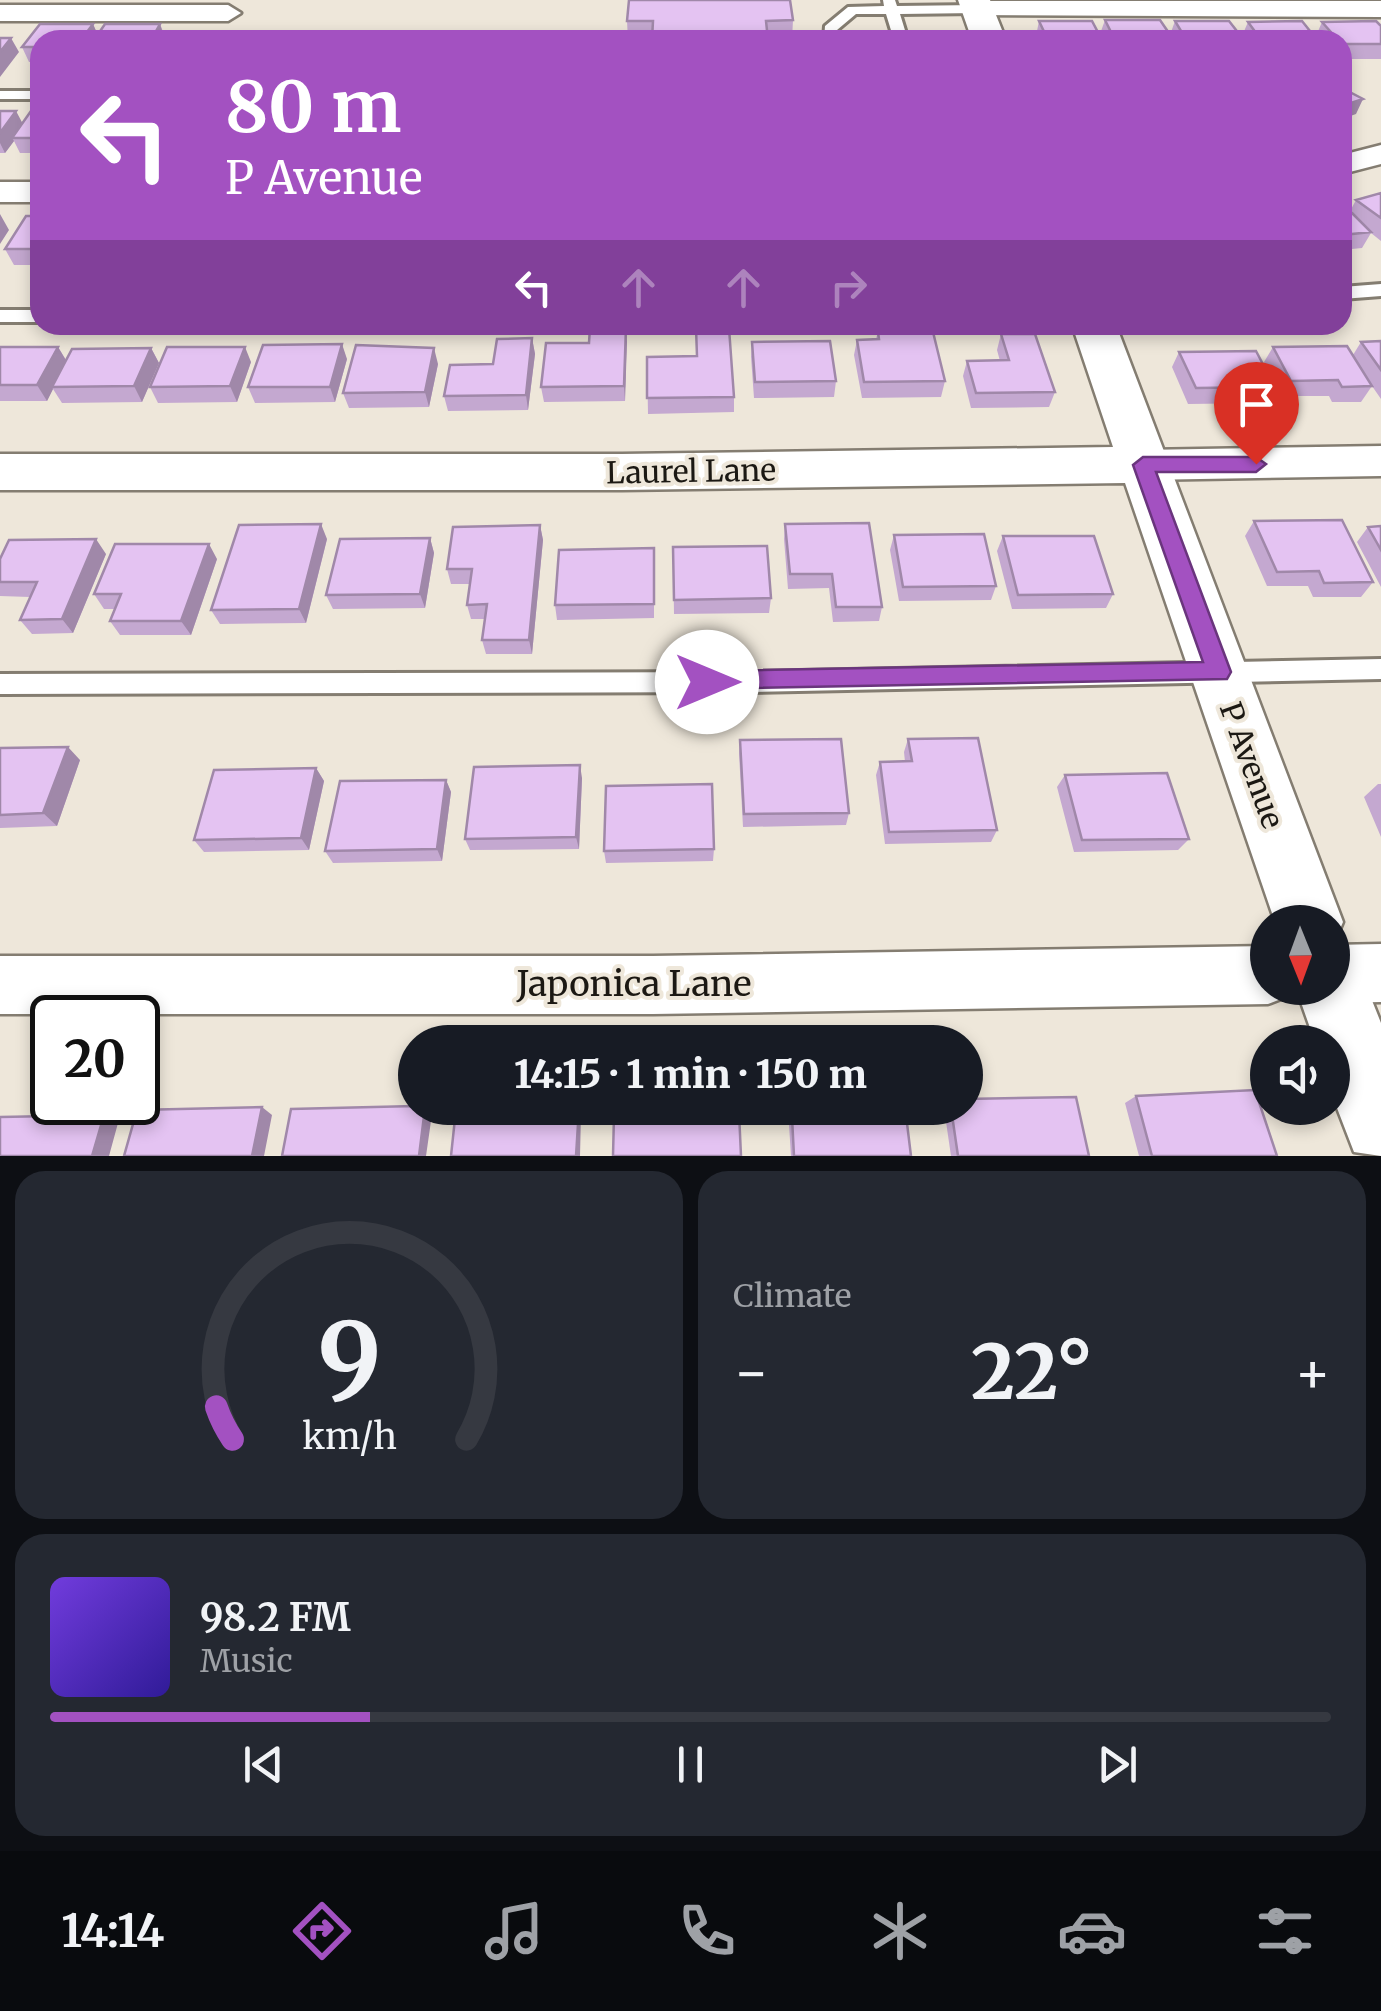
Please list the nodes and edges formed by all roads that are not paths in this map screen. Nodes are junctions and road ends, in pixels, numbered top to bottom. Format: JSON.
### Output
{"nodes":[{"id":1,"x":889,"y":3,"type":"edge"},
{"id":2,"x":232,"y":7,"type":"edge"},
{"id":3,"x":1381,"y":9,"type":"edge"},
{"id":4,"x":0,"y":13,"type":"edge"},
{"id":5,"x":980,"y":16,"type":"edge"},
{"id":6,"x":219,"y":30,"type":"edge"},
{"id":7,"x":830,"y":30,"type":"edge"},
{"id":8,"x":897,"y":30,"type":"edge"},
{"id":9,"x":0,"y":95,"type":"edge"},
{"id":10,"x":30,"y":95,"type":"edge"},
{"id":11,"x":1381,"y":154,"type":"edge"},
{"id":12,"x":1352,"y":162,"type":"edge"},
{"id":13,"x":0,"y":192,"type":"edge"},
{"id":14,"x":30,"y":192,"type":"edge"},
{"id":15,"x":1381,"y":290,"type":"edge"},
{"id":16,"x":1352,"y":292,"type":"edge"},
{"id":17,"x":0,"y":316,"type":"edge"},
{"id":18,"x":30,"y":316,"type":"edge"},
{"id":19,"x":1098,"y":335,"type":"edge"},
{"id":20,"x":1381,"y":461,"type":"edge"},
{"id":21,"x":1143,"y":465,"type":"junction"},
{"id":22,"x":0,"y":472,"type":"edge"},
{"id":23,"x":1381,"y":668,"type":"edge"},
{"id":24,"x":1218,"y":672,"type":"junction"},
{"id":25,"x":0,"y":684,"type":"edge"},
{"id":26,"x":1303,"y":905,"type":"edge"},
{"id":27,"x":1350,"y":974,"type":"edge"},
{"id":28,"x":1381,"y":974,"type":"edge"},
{"id":29,"x":1250,"y":976,"type":"edge"},
{"id":30,"x":0,"y":985,"type":"edge"},
{"id":31,"x":1338,"y":1005,"type":"edge"},
{"id":32,"x":1381,"y":1124,"type":"edge"}],
"edges":[{"from":1,"to":5,"type":"lane"},
{"from":1,"to":7,"type":"lane"},
{"from":1,"to":8,"type":"lane"},
{"from":2,"to":4,"type":"street"},
{"from":2,"to":6,"type":"street"},
{"from":3,"to":5,"type":"street"},
{"from":9,"to":10,"type":"lane"},
{"from":11,"to":12,"type":"street"},
{"from":13,"to":14,"type":"street"},
{"from":15,"to":16,"type":"lane"},
{"from":17,"to":18,"type":"lane"},
{"from":19,"to":21,"type":"street","name":"P Avenue"},
{"from":20,"to":21,"type":"street","name":"Laurel Lane"},
{"from":21,"to":22,"type":"street","name":"Laurel Lane"},
{"from":21,"to":24,"type":"street","name":"P Avenue"},
{"from":23,"to":24,"type":"lane"},
{"from":24,"to":25,"type":"lane"},
{"from":24,"to":26,"type":"street","name":"P Avenue"},
{"from":27,"to":28,"type":"street"},
{"from":29,"to":30,"type":"street","name":"Japonica Lane"},
{"from":31,"to":32,"type":"street"}]}
